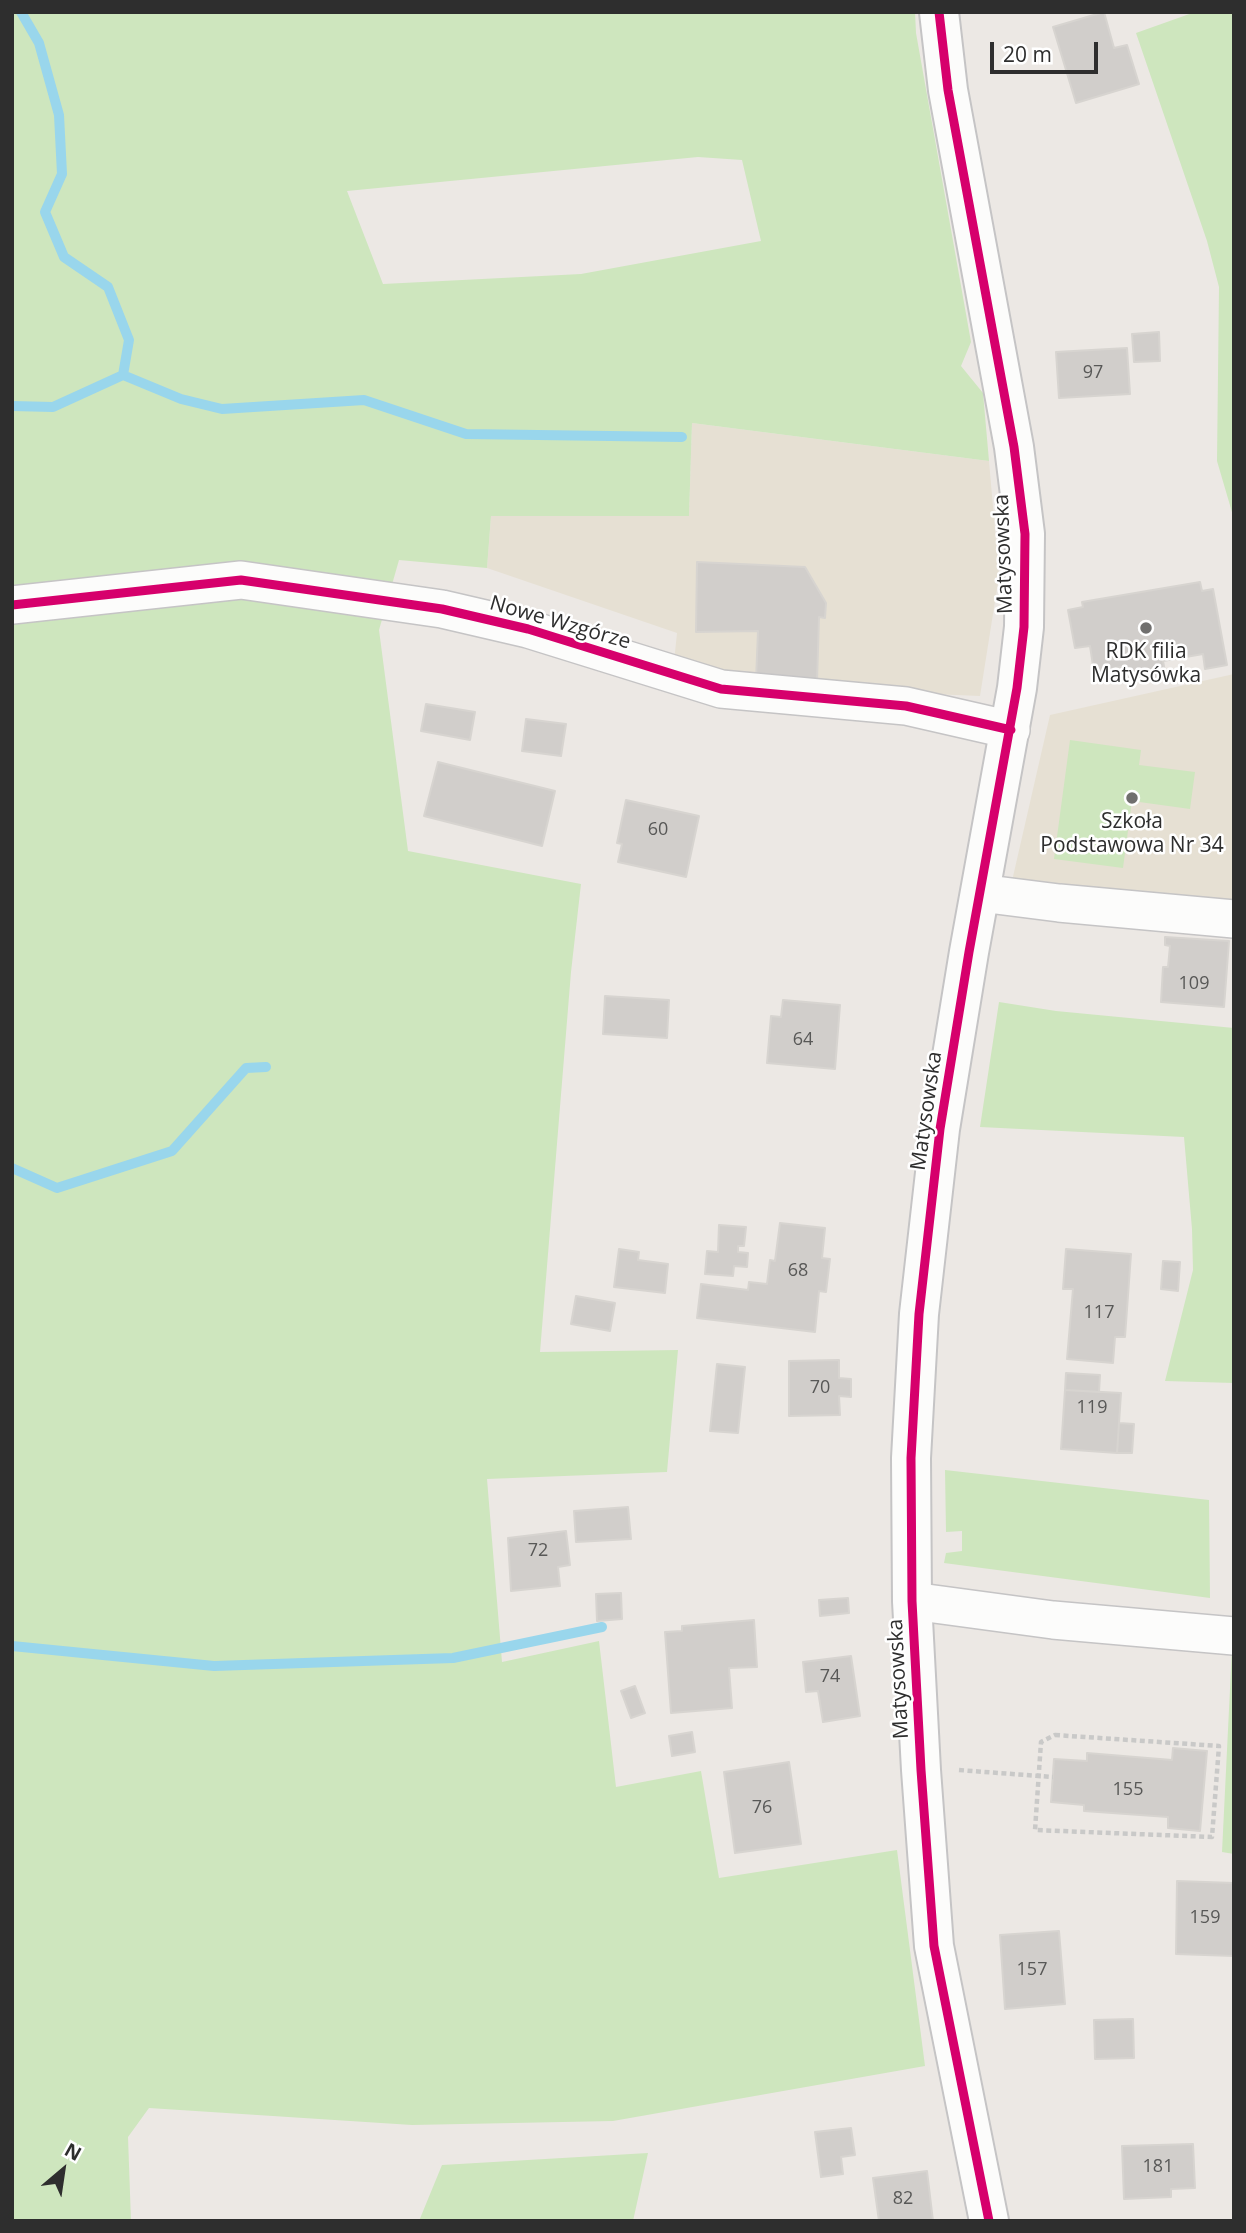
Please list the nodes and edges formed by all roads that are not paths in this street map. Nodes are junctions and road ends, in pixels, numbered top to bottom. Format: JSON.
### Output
{"nodes":[{"id":1,"x":939,"y":12,"type":"edge"},
{"id":2,"x":12,"y":605,"type":"edge"},
{"id":3,"x":1011,"y":730,"type":"junction"},
{"id":4,"x":980,"y":892,"type":"junction"},
{"id":5,"x":1234,"y":919,"type":"edge"},
{"id":6,"x":912,"y":1601,"type":"junction"},
{"id":7,"x":1234,"y":1636,"type":"edge"},
{"id":8,"x":989,"y":2221,"type":"edge"}],
"edges":[{"from":1,"to":3,"type":"street","name":"Matysowska"},
{"from":2,"to":3,"type":"street","name":"Nowe Wzgórze"},
{"from":3,"to":4,"type":"street","name":"Matysowska"},
{"from":4,"to":5,"type":"street"},
{"from":4,"to":6,"type":"street","name":"Matysowska"},
{"from":6,"to":7,"type":"street"},
{"from":6,"to":8,"type":"street","name":"Matysowska"}]}
